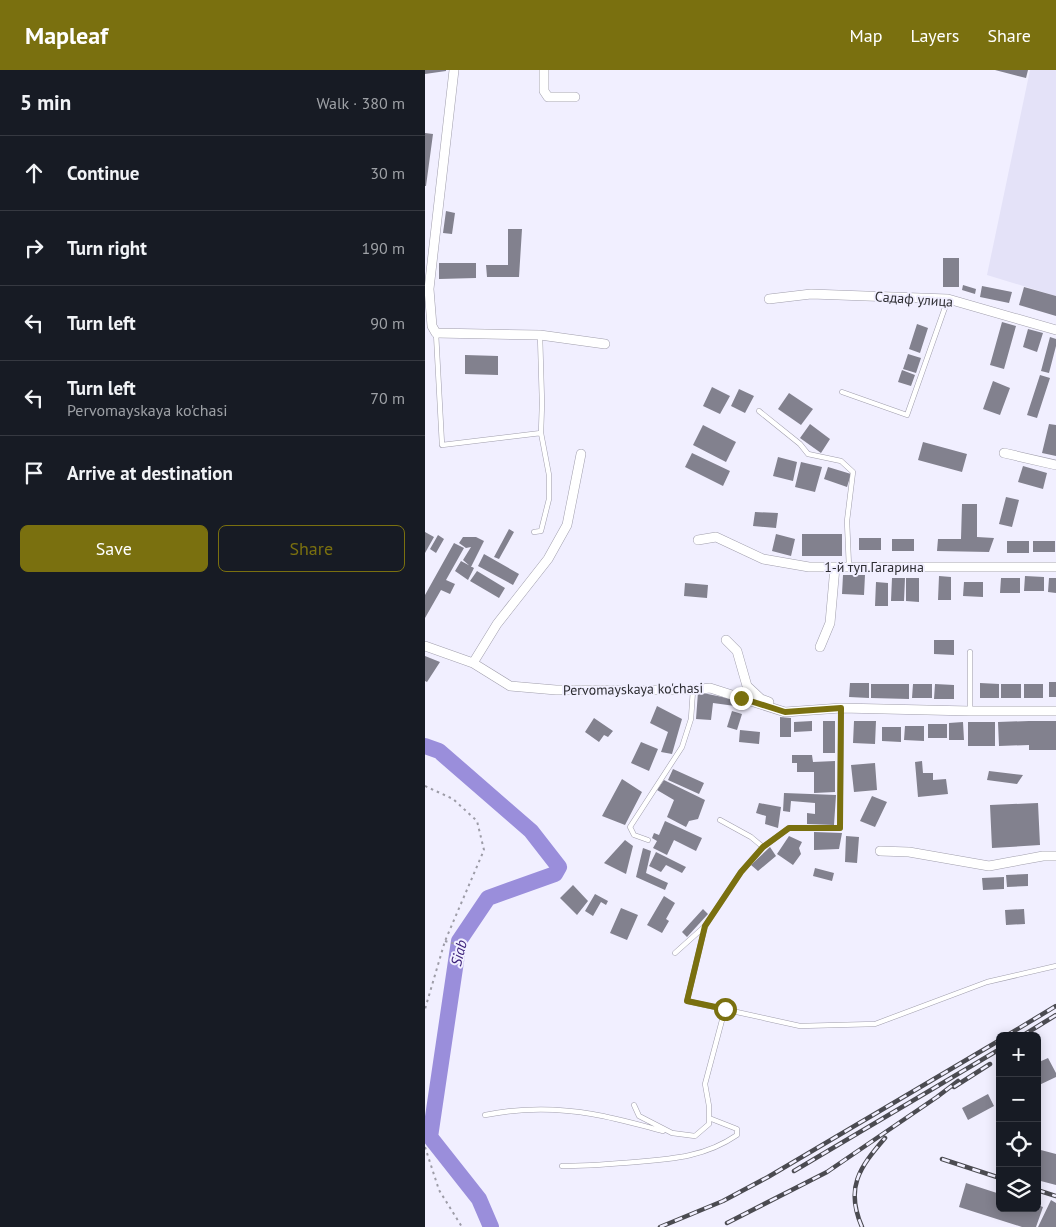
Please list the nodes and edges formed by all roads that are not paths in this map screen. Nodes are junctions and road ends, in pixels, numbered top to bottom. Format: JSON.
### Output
{"nodes":[{"id":1,"x":454,"y":70,"type":"edge"},
{"id":2,"x":544,"y":70,"type":"edge"},
{"id":3,"x":575,"y":97,"type":"dead end"},
{"id":4,"x":769,"y":299,"type":"dead end"},
{"id":5,"x":948,"y":299,"type":"junction"},
{"id":6,"x":1056,"y":330,"type":"edge"},
{"id":7,"x":436,"y":333,"type":"junction"},
{"id":8,"x":539,"y":335,"type":"junction"},
{"id":9,"x":605,"y":344,"type":"dead end"},
{"id":10,"x":842,"y":392,"type":"dead end"},
{"id":11,"x":759,"y":411,"type":"dead end"},
{"id":12,"x":541,"y":433,"type":"junction"},
{"id":13,"x":1004,"y":453,"type":"dead end"},
{"id":14,"x":581,"y":454,"type":"dead end"},
{"id":15,"x":1056,"y":465,"type":"edge"},
{"id":16,"x":534,"y":532,"type":"dead end"},
{"id":17,"x":698,"y":540,"type":"dead end"},
{"id":18,"x":835,"y":567,"type":"junction"},
{"id":19,"x":849,"y":567,"type":"junction"},
{"id":20,"x":1056,"y":567,"type":"edge"},
{"id":21,"x":726,"y":640,"type":"dead end"},
{"id":22,"x":425,"y":646,"type":"edge"},
{"id":23,"x":820,"y":647,"type":"dead end"},
{"id":24,"x":970,"y":652,"type":"dead end"},
{"id":25,"x":473,"y":663,"type":"junction"},
{"id":26,"x":693,"y":690,"type":"junction"},
{"id":27,"x":841,"y":708,"type":"junction"},
{"id":28,"x":970,"y":711,"type":"junction"},
{"id":29,"x":1056,"y":711,"type":"edge"},
{"id":30,"x":720,"y":820,"type":"dead end"},
{"id":31,"x":648,"y":840,"type":"dead end"},
{"id":32,"x":763,"y":847,"type":"junction"},
{"id":33,"x":880,"y":851,"type":"dead end"},
{"id":34,"x":1056,"y":856,"type":"edge"},
{"id":35,"x":705,"y":926,"type":"junction"},
{"id":36,"x":675,"y":953,"type":"dead end"},
{"id":37,"x":1056,"y":966,"type":"edge"},
{"id":38,"x":725,"y":1009,"type":"junction"},
{"id":39,"x":634,"y":1105,"type":"dead end"},
{"id":40,"x":485,"y":1115,"type":"dead end"},
{"id":41,"x":709,"y":1118,"type":"junction"},
{"id":42,"x":672,"y":1133,"type":"junction"},
{"id":43,"x":562,"y":1166,"type":"dead end"}],
"edges":[{"from":1,"to":7,"type":"street"},
{"from":2,"to":3,"type":"street"},
{"from":4,"to":5,"type":"street","name":"Садаф улица"},
{"from":5,"to":6,"type":"street","name":"Садаф улица"},
{"from":5,"to":10,"type":"lane"},
{"from":7,"to":8,"type":"street"},
{"from":7,"to":12,"type":"lane"},
{"from":8,"to":9,"type":"street"},
{"from":8,"to":12,"type":"lane"},
{"from":11,"to":19,"type":"lane"},
{"from":12,"to":16,"type":"lane"},
{"from":13,"to":15,"type":"street"},
{"from":14,"to":25,"type":"street"},
{"from":17,"to":18,"type":"street","name":"1-й туп.Гагарина"},
{"from":18,"to":19,"type":"street","name":"1-й туп.Гагарина"},
{"from":18,"to":23,"type":"street"},
{"from":19,"to":20,"type":"street","name":"1-й туп.Гагарина"},
{"from":21,"to":27,"type":"street"},
{"from":22,"to":25,"type":"street","name":"Pervomayskaya ko'chasi"},
{"from":24,"to":28,"type":"lane"},
{"from":25,"to":26,"type":"street","name":"Pervomayskaya ko'chasi"},
{"from":26,"to":27,"type":"street","name":"Pervomayskaya ko'chasi"},
{"from":26,"to":31,"type":"lane"},
{"from":27,"to":28,"type":"street","name":"Pervomayskaya ko'chasi"},
{"from":27,"to":32,"type":"lane"},
{"from":28,"to":29,"type":"street","name":"Pervomayskaya ko'chasi"},
{"from":30,"to":32,"type":"lane"},
{"from":32,"to":35,"type":"lane"},
{"from":33,"to":34,"type":"street"},
{"from":35,"to":36,"type":"lane"},
{"from":35,"to":38,"type":"lane"},
{"from":37,"to":38,"type":"lane"},
{"from":38,"to":41,"type":"lane"},
{"from":39,"to":42,"type":"lane"},
{"from":40,"to":42,"type":"lane"},
{"from":41,"to":42,"type":"lane"},
{"from":41,"to":43,"type":"lane"}]}
